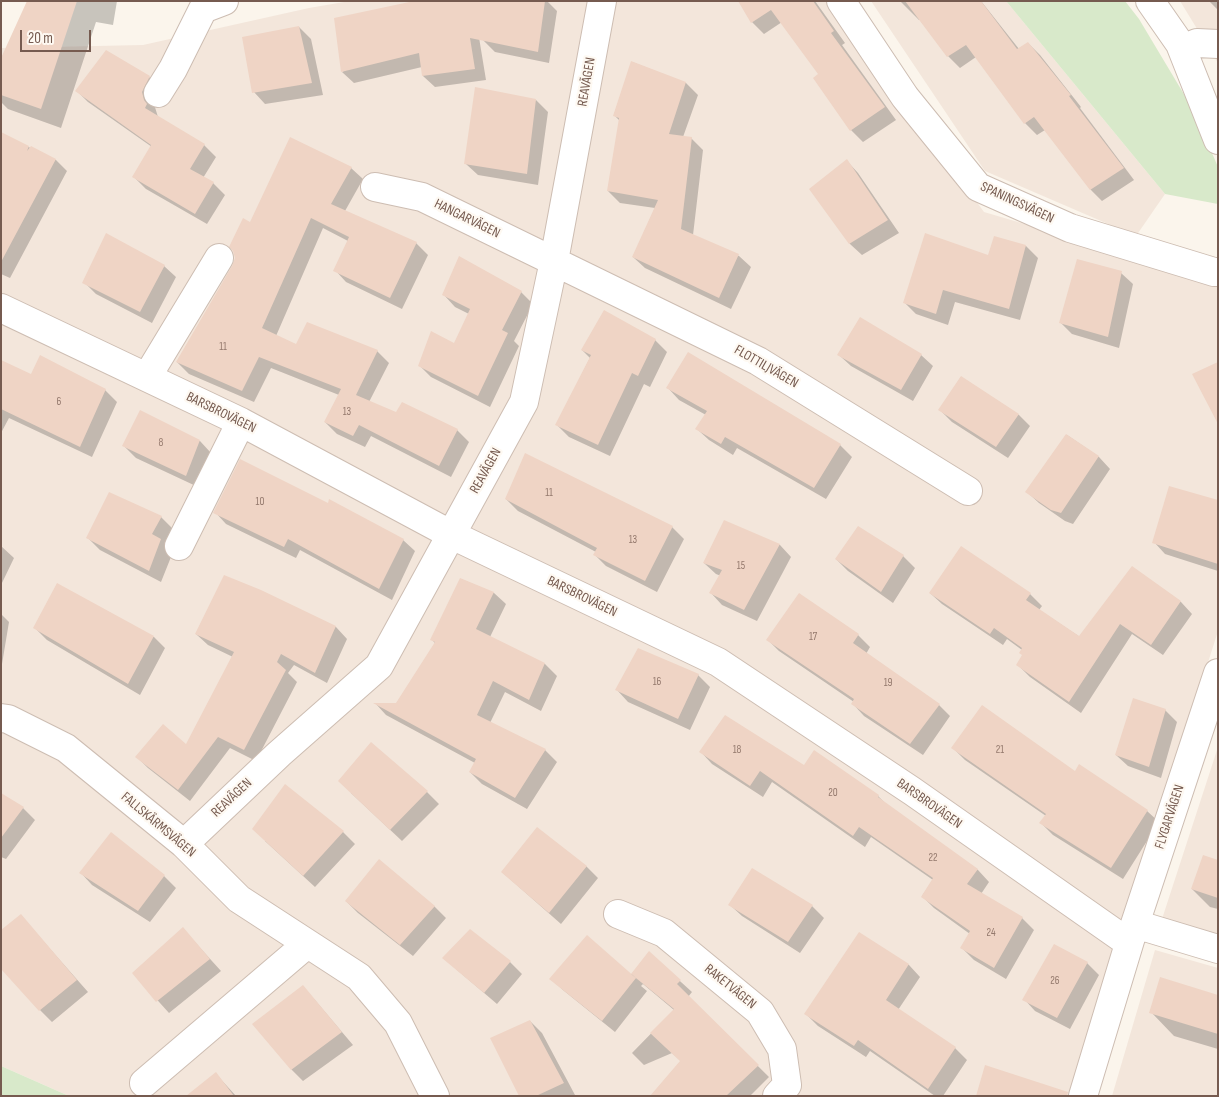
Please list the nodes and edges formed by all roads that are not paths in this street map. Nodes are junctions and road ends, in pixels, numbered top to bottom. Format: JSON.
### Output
{"nodes":[{"id":1,"x":224,"y":1,"type":"edge"},
{"id":2,"x":602,"y":1,"type":"edge"},
{"id":3,"x":841,"y":1,"type":"edge"},
{"id":4,"x":1150,"y":1,"type":"edge"},
{"id":5,"x":1218,"y":44,"type":"edge"},
{"id":6,"x":1182,"y":49,"type":"junction"},
{"id":7,"x":158,"y":92,"type":"dead end"},
{"id":8,"x":1218,"y":140,"type":"edge"},
{"id":9,"x":375,"y":187,"type":"dead end"},
{"id":10,"x":219,"y":258,"type":"dead end"},
{"id":11,"x":554,"y":261,"type":"junction"},
{"id":12,"x":1218,"y":272,"type":"edge"},
{"id":13,"x":1,"y":308,"type":"edge"},
{"id":14,"x":147,"y":377,"type":"junction"},
{"id":15,"x":241,"y":422,"type":"junction"},
{"id":16,"x":968,"y":491,"type":"dead end"},
{"id":17,"x":452,"y":535,"type":"junction"},
{"id":18,"x":179,"y":546,"type":"dead end"},
{"id":19,"x":1218,"y":673,"type":"edge"},
{"id":20,"x":1212,"y":712,"type":"edge"},
{"id":21,"x":1,"y":718,"type":"edge"},
{"id":22,"x":184,"y":844,"type":"junction"},
{"id":23,"x":618,"y":914,"type":"dead end"},
{"id":24,"x":1132,"y":933,"type":"junction"},
{"id":25,"x":307,"y":944,"type":"junction"},
{"id":26,"x":1218,"y":949,"type":"edge"},
{"id":27,"x":144,"y":1083,"type":"dead end"},
{"id":28,"x":435,"y":1096,"type":"edge"},
{"id":29,"x":777,"y":1096,"type":"edge"},
{"id":30,"x":1082,"y":1096,"type":"edge"}],
"edges":[{"from":1,"to":7,"type":"street"},
{"from":2,"to":11,"type":"street","name":"REAVÄGEN"},
{"from":3,"to":12,"type":"street","name":"SPANINGSVÄGEN"},
{"from":4,"to":6,"type":"street"},
{"from":5,"to":6,"type":"street"},
{"from":6,"to":8,"type":"street"},
{"from":9,"to":11,"type":"street","name":"HANGARVÄGEN"},
{"from":10,"to":14,"type":"street"},
{"from":11,"to":16,"type":"street","name":"FLOTTILJVÄGEN"},
{"from":11,"to":17,"type":"street","name":"REAVÄGEN"},
{"from":13,"to":14,"type":"street","name":"BARSBROVÄGEN"},
{"from":14,"to":15,"type":"street","name":"BARSBROVÄGEN"},
{"from":15,"to":17,"type":"street","name":"BARSBROVÄGEN"},
{"from":15,"to":18,"type":"street"},
{"from":17,"to":22,"type":"street","name":"REAVÄGEN"},
{"from":17,"to":24,"type":"street","name":"BARSBROVÄGEN"},
{"from":19,"to":20,"type":"street","name":"FLYGARVÄGEN"},
{"from":20,"to":24,"type":"street","name":"FLYGARVÄGEN"},
{"from":21,"to":22,"type":"street","name":"FALLSKÄRMSVÄGEN"},
{"from":22,"to":25,"type":"street","name":"FALLSKÄRMSVÄGEN"},
{"from":23,"to":29,"type":"street","name":"RAKETVÄGEN"},
{"from":24,"to":26,"type":"street"},
{"from":24,"to":30,"type":"street","name":"FLYGARVÄGEN"},
{"from":25,"to":27,"type":"street"},
{"from":25,"to":28,"type":"street","name":"FALLSKÄRMSVÄGEN"}]}
